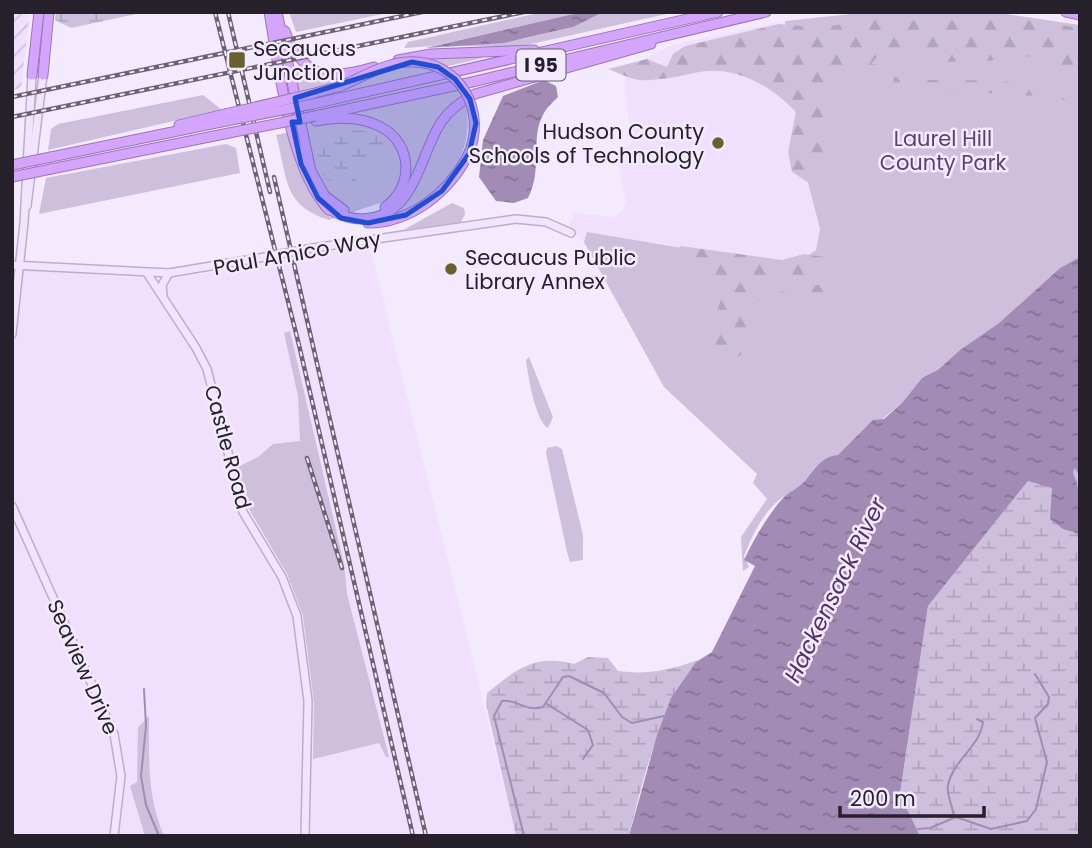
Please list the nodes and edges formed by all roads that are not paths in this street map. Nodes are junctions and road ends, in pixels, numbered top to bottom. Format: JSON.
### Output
{"nodes":[{"id":1,"x":39,"y":12,"type":"edge"},
{"id":2,"x":49,"y":12,"type":"edge"},
{"id":3,"x":269,"y":12,"type":"edge"},
{"id":4,"x":278,"y":12,"type":"edge"},
{"id":5,"x":719,"y":12,"type":"edge"},
{"id":6,"x":766,"y":12,"type":"edge"},
{"id":7,"x":1066,"y":12,"type":"edge"},
{"id":8,"x":1080,"y":15,"type":"edge"},
{"id":9,"x":699,"y":26,"type":"junction"},
{"id":10,"x":597,"y":41,"type":"junction"},
{"id":11,"x":32,"y":75,"type":"joint"},
{"id":12,"x":43,"y":75,"type":"joint"},
{"id":13,"x":312,"y":99,"type":"junction"},
{"id":14,"x":316,"y":118,"type":"junction"},
{"id":15,"x":12,"y":165,"type":"edge"},
{"id":16,"x":12,"y":177,"type":"edge"},
{"id":17,"x":325,"y":206,"type":"junction"},
{"id":18,"x":24,"y":223,"type":"junction"},
{"id":19,"x":571,"y":233,"type":"dead end"},
{"id":20,"x":16,"y":265,"type":"edge"},
{"id":21,"x":146,"y":273,"type":"junction"},
{"id":22,"x":169,"y":273,"type":"junction"},
{"id":23,"x":163,"y":296,"type":"junction"},
{"id":24,"x":12,"y":334,"type":"edge"},
{"id":25,"x":12,"y":506,"type":"edge"},
{"id":26,"x":114,"y":836,"type":"edge"},
{"id":27,"x":304,"y":836,"type":"edge"}],
"edges":[{"from":1,"to":11,"type":"highway"},
{"from":2,"to":12,"type":"highway"},
{"from":3,"to":17,"type":"highway"},
{"from":4,"to":10,"type":"highway"},
{"from":4,"to":14,"type":"highway"},
{"from":5,"to":10,"type":"highway","number":"I 95"},
{"from":6,"to":9,"type":"highway","number":"I 95"},
{"from":7,"to":8,"type":"highway"},
{"from":9,"to":14,"type":"highway","number":"I 95"},
{"from":9,"to":17,"type":"highway"},
{"from":10,"to":13,"type":"highway","number":"I 95"},
{"from":11,"to":18,"type":"street"},
{"from":12,"to":18,"type":"street"},
{"from":13,"to":15,"type":"highway","number":"I 95","bridge":true},
{"from":13,"to":17,"type":"highway","bridge":true},
{"from":14,"to":16,"type":"highway","bridge":true},
{"from":18,"to":20,"type":"street"},
{"from":19,"to":22,"type":"street","name":"Paul Amico Way","bridge":true},
{"from":20,"to":21,"type":"street","name":"Paul Amico Way"},
{"from":20,"to":24,"type":"street"},
{"from":21,"to":22,"type":"street","name":"Paul Amico Way"},
{"from":21,"to":23,"type":"street","name":"Castle Road"},
{"from":22,"to":23,"type":"street"},
{"from":23,"to":27,"type":"street","name":"Castle Road"},
{"from":25,"to":26,"type":"street","name":"Seaview Drive"}]}
